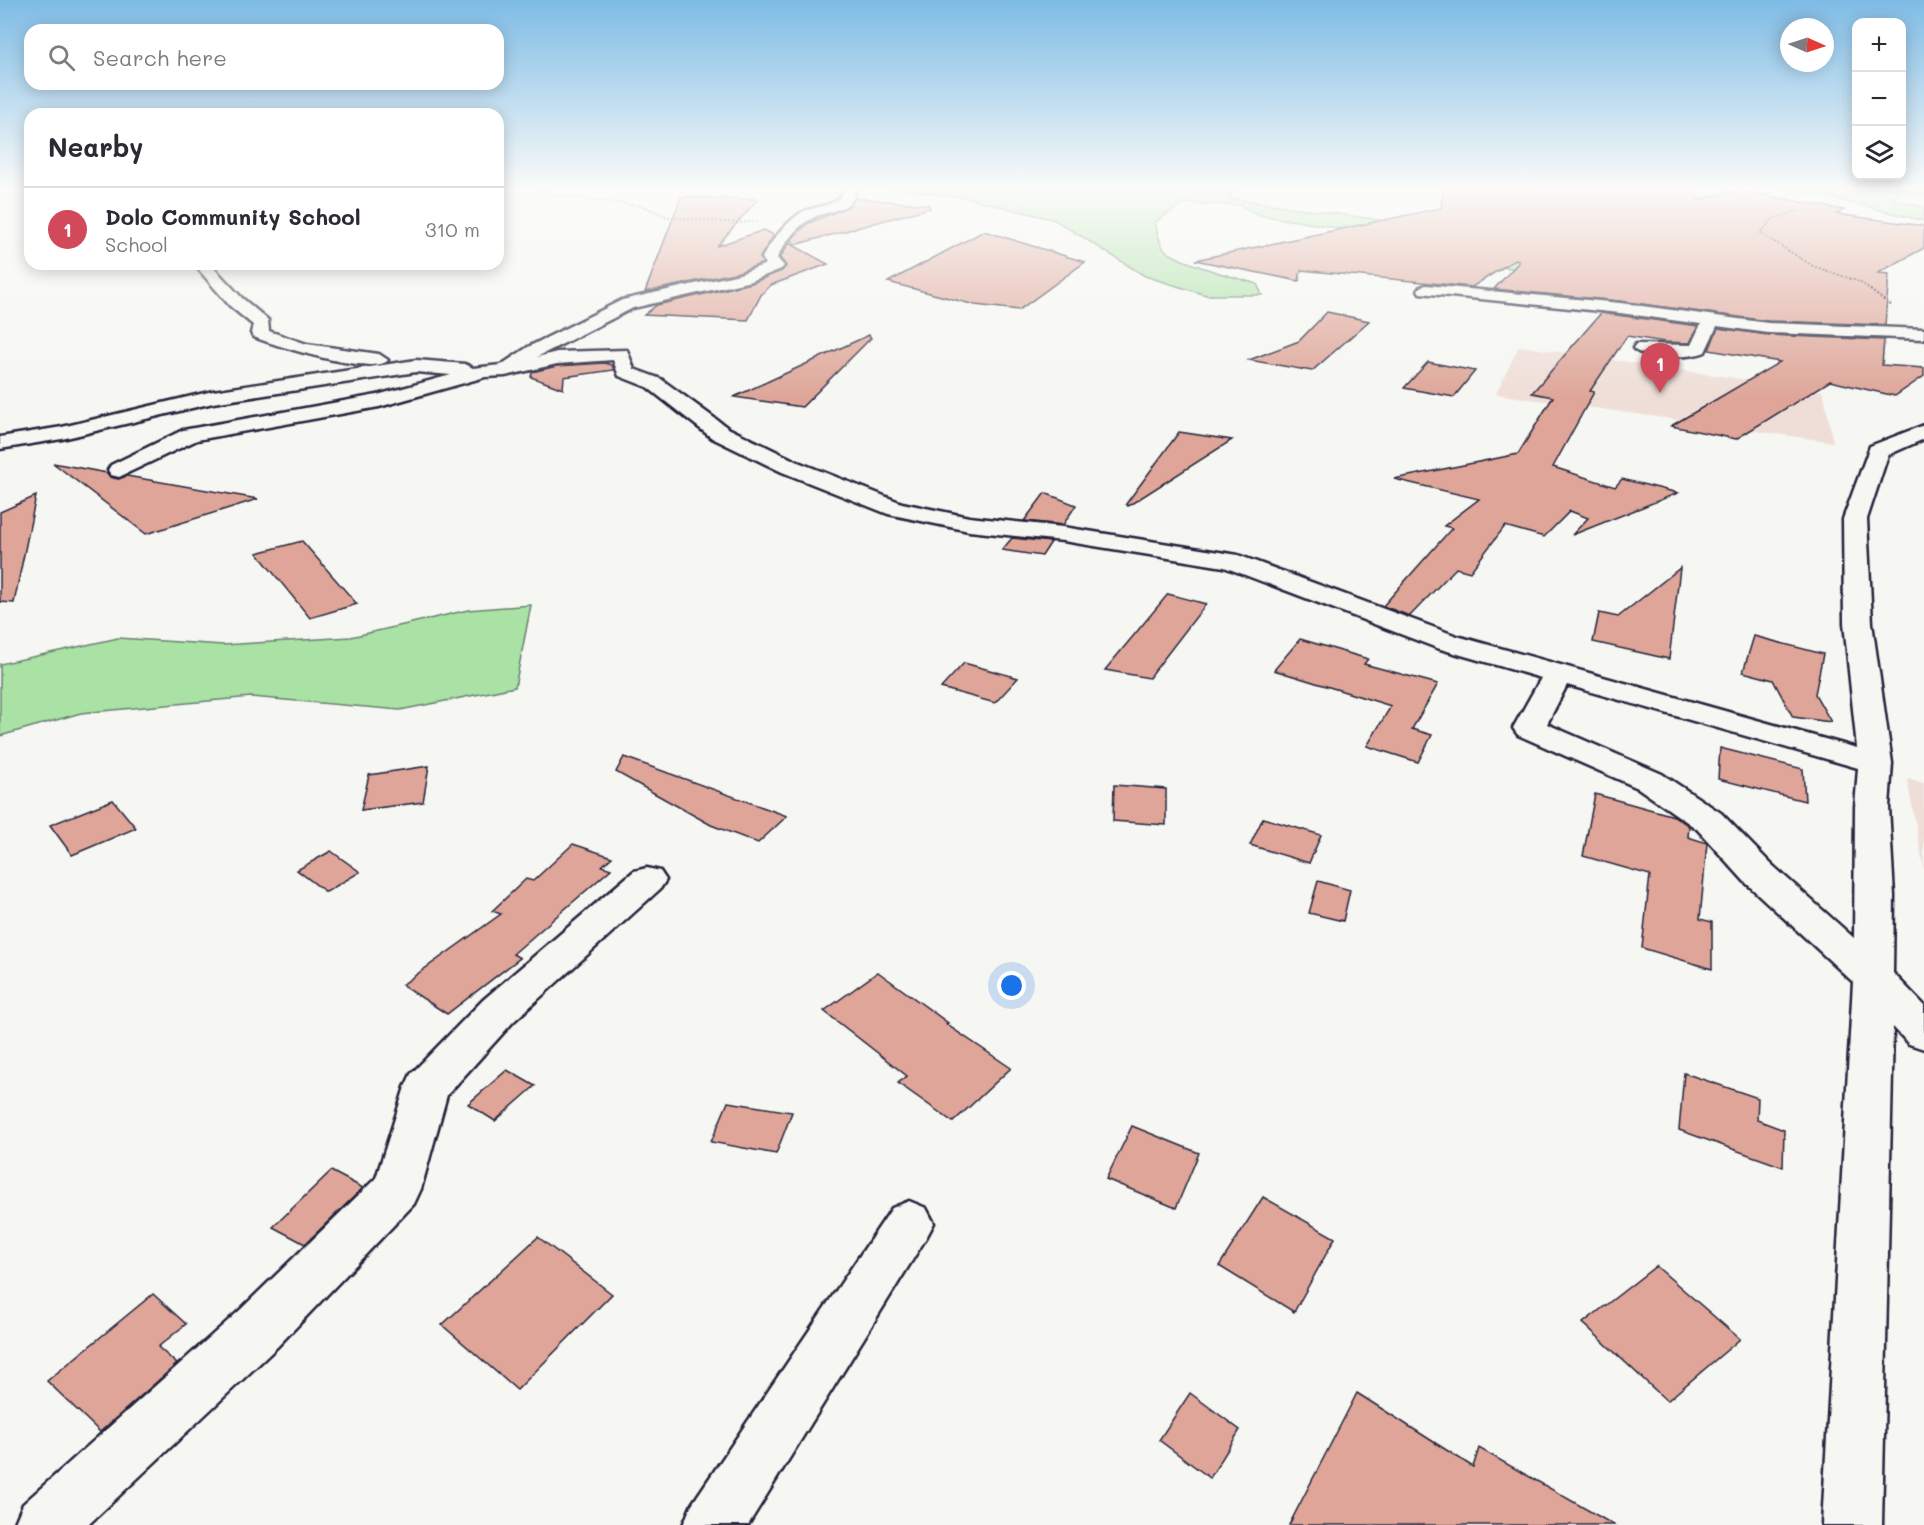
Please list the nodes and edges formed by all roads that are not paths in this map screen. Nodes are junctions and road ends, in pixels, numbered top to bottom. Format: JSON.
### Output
{"nodes":[{"id":1,"x":769,"y":257,"type":"edge"},
{"id":2,"x":207,"y":270,"type":"edge"},
{"id":3,"x":1426,"y":290,"type":"dead end"},
{"id":4,"x":1711,"y":321,"type":"junction"},
{"id":5,"x":1924,"y":334,"type":"edge"},
{"id":6,"x":1642,"y":348,"type":"dead end"},
{"id":7,"x":416,"y":366,"type":"junction"},
{"id":8,"x":494,"y":371,"type":"junction"},
{"id":9,"x":1924,"y":431,"type":"edge"},
{"id":10,"x":0,"y":443,"type":"edge"},
{"id":11,"x":119,"y":470,"type":"dead end"},
{"id":12,"x":1558,"y":674,"type":"junction"},
{"id":13,"x":1875,"y":763,"type":"junction"},
{"id":14,"x":646,"y":880,"type":"dead end"},
{"id":15,"x":1873,"y":976,"type":"junction"},
{"id":16,"x":1924,"y":1034,"type":"edge"},
{"id":17,"x":909,"y":1223,"type":"dead end"},
{"id":18,"x":44,"y":1525,"type":"edge"},
{"id":19,"x":713,"y":1525,"type":"edge"},
{"id":20,"x":1852,"y":1525,"type":"edge"}],
"edges":[{"from":1,"to":8,"type":"street"},
{"from":2,"to":7,"type":"street"},
{"from":3,"to":4,"type":"street"},
{"from":4,"to":5,"type":"street"},
{"from":4,"to":6,"type":"street"},
{"from":7,"to":8,"type":"street"},
{"from":7,"to":10,"type":"street"},
{"from":8,"to":11,"type":"street"},
{"from":8,"to":12,"type":"street"},
{"from":9,"to":13,"type":"street"},
{"from":12,"to":13,"type":"street"},
{"from":12,"to":15,"type":"street"},
{"from":13,"to":15,"type":"street"},
{"from":14,"to":18,"type":"street"},
{"from":15,"to":16,"type":"street"},
{"from":15,"to":20,"type":"street"},
{"from":17,"to":19,"type":"street"}]}
